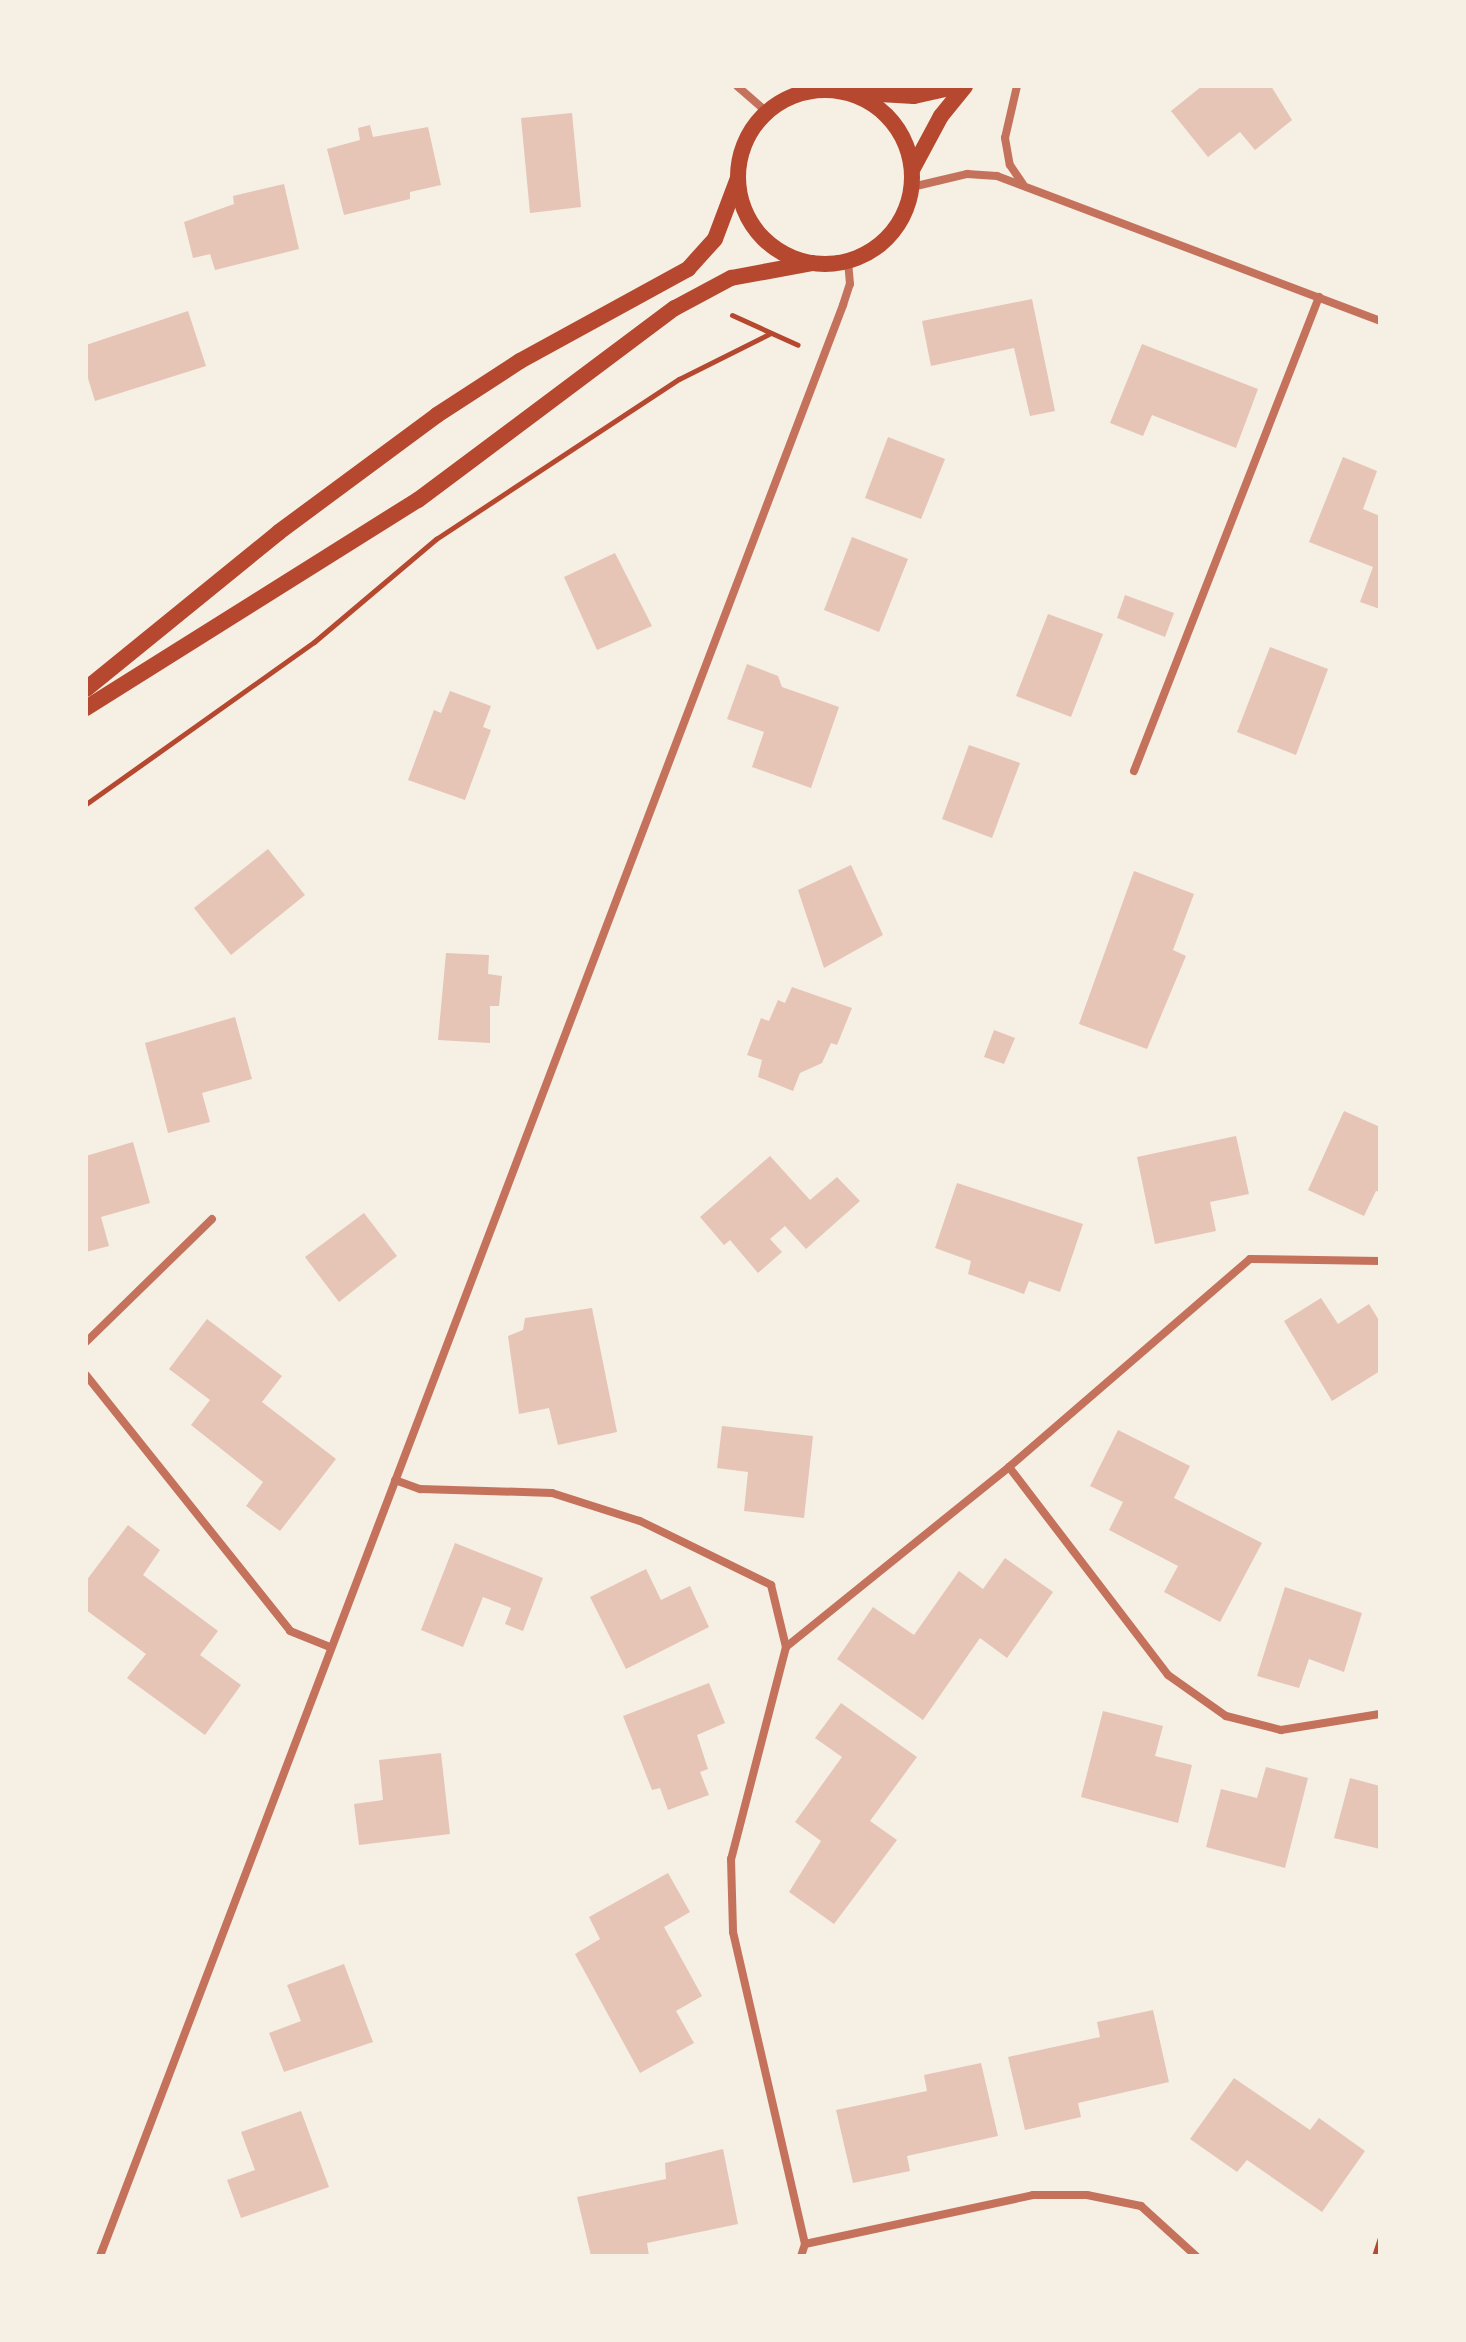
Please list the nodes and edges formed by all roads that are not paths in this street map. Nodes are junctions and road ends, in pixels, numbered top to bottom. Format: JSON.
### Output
{"nodes":[{"id":1,"x":737,"y":86,"type":"edge"},
{"id":2,"x":959,"y":86,"type":"edge"},
{"id":3,"x":965,"y":86,"type":"edge"},
{"id":4,"x":1017,"y":86,"type":"edge"},
{"id":5,"x":833,"y":90,"type":"junction"},
{"id":6,"x":767,"y":112,"type":"junction"},
{"id":7,"x":738,"y":178,"type":"junction"},
{"id":8,"x":912,"y":179,"type":"junction"},
{"id":9,"x":1024,"y":185,"type":"junction"},
{"id":10,"x":848,"y":261,"type":"junction"},
{"id":11,"x":812,"y":263,"type":"junction"},
{"id":12,"x":1319,"y":297,"type":"junction"},
{"id":13,"x":1380,"y":321,"type":"edge"},
{"id":14,"x":86,"y":689,"type":"edge"},
{"id":15,"x":86,"y":708,"type":"edge"},
{"id":16,"x":1134,"y":771,"type":"dead end"},
{"id":17,"x":212,"y":1219,"type":"dead end"},
{"id":18,"x":1380,"y":1261,"type":"edge"},
{"id":19,"x":86,"y":1342,"type":"edge"},
{"id":20,"x":86,"y":1375,"type":"edge"},
{"id":21,"x":1009,"y":1467,"type":"junction"},
{"id":22,"x":395,"y":1480,"type":"junction"},
{"id":23,"x":330,"y":1647,"type":"junction"},
{"id":24,"x":786,"y":1647,"type":"junction"},
{"id":25,"x":1380,"y":1714,"type":"edge"},
{"id":26,"x":805,"y":2244,"type":"junction"},
{"id":27,"x":100,"y":2256,"type":"edge"},
{"id":28,"x":801,"y":2256,"type":"edge"},
{"id":29,"x":1196,"y":2256,"type":"edge"}],
"edges":[{"from":1,"to":6,"type":"street"},
{"from":2,"to":5,"type":"main road"},
{"from":3,"to":8,"type":"main road"},
{"from":4,"to":9,"type":"street"},
{"from":5,"to":6,"type":"main road"},
{"from":5,"to":8,"type":"main road"},
{"from":6,"to":7,"type":"main road"},
{"from":7,"to":11,"type":"main road"},
{"from":7,"to":14,"type":"main road"},
{"from":8,"to":9,"type":"street"},
{"from":8,"to":10,"type":"main road"},
{"from":9,"to":12,"type":"street"},
{"from":10,"to":11,"type":"main road"},
{"from":10,"to":22,"type":"street"},
{"from":11,"to":15,"type":"main road"},
{"from":12,"to":13,"type":"street"},
{"from":12,"to":16,"type":"street"},
{"from":17,"to":19,"type":"street"},
{"from":18,"to":21,"type":"street"},
{"from":20,"to":23,"type":"street"},
{"from":21,"to":24,"type":"street"},
{"from":21,"to":25,"type":"street"},
{"from":22,"to":23,"type":"street"},
{"from":22,"to":24,"type":"street"},
{"from":23,"to":27,"type":"street"},
{"from":24,"to":26,"type":"street"},
{"from":26,"to":28,"type":"street"},
{"from":26,"to":29,"type":"street"}]}
